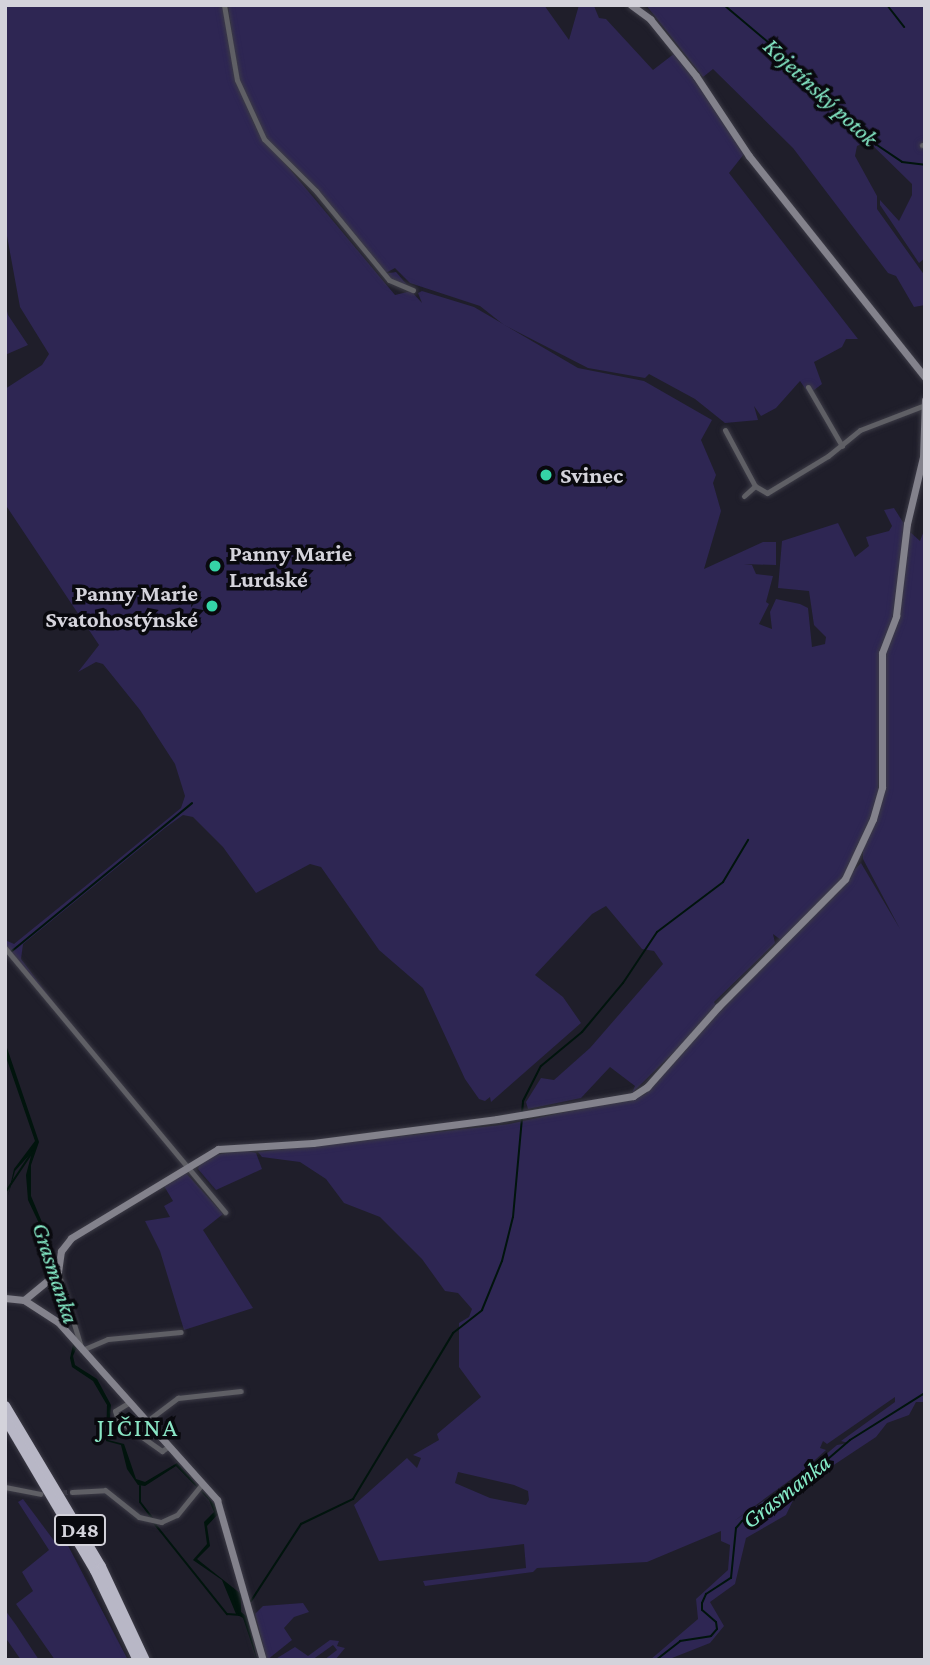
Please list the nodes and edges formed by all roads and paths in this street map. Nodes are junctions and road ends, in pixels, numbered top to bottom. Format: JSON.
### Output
{"nodes":[{"id":1,"x":224,"y":5,"type":"edge"},
{"id":2,"x":631,"y":5,"type":"edge"},
{"id":3,"x":413,"y":290,"type":"dead end"},
{"id":4,"x":925,"y":377,"type":"edge"},
{"id":5,"x":808,"y":387,"type":"dead end"},
{"id":6,"x":924,"y":403,"type":"edge"},
{"id":7,"x":725,"y":430,"type":"dead end"},
{"id":8,"x":842,"y":446,"type":"junction"},
{"id":9,"x":755,"y":486,"type":"junction"},
{"id":10,"x":744,"y":496,"type":"dead end"},
{"id":11,"x":5,"y":948,"type":"edge"},
{"id":12,"x":187,"y":1164,"type":"junction"},
{"id":13,"x":225,"y":1212,"type":"dead end"},
{"id":14,"x":56,"y":1274,"type":"junction"},
{"id":15,"x":5,"y":1298,"type":"edge"},
{"id":16,"x":24,"y":1300,"type":"junction"},
{"id":17,"x":181,"y":1332,"type":"dead end"},
{"id":18,"x":78,"y":1346,"type":"junction"},
{"id":19,"x":241,"y":1391,"type":"dead end"},
{"id":20,"x":130,"y":1402,"type":"junction"},
{"id":21,"x":5,"y":1405,"type":"edge"},
{"id":22,"x":5,"y":1419,"type":"edge"},
{"id":23,"x":147,"y":1421,"type":"junction"},
{"id":24,"x":169,"y":1446,"type":"junction"},
{"id":25,"x":5,"y":1487,"type":"edge"},
{"id":26,"x":200,"y":1487,"type":"junction"},
{"id":27,"x":72,"y":1492,"type":"tunnel mouth"},
{"id":28,"x":40,"y":1494,"type":"tunnel mouth"},
{"id":29,"x":137,"y":1660,"type":"edge"},
{"id":30,"x":145,"y":1660,"type":"edge"},
{"id":31,"x":262,"y":1660,"type":"edge"}],
"edges":[{"from":1,"to":3,"type":"street"},
{"from":2,"to":4,"type":"street"},
{"from":5,"to":8,"type":"street"},
{"from":6,"to":8,"type":"street"},
{"from":6,"to":12,"type":"street"},
{"from":7,"to":9,"type":"street"},
{"from":8,"to":9,"type":"street"},
{"from":9,"to":10,"type":"street"},
{"from":11,"to":12,"type":"street"},
{"from":12,"to":13,"type":"street"},
{"from":12,"to":14,"type":"street"},
{"from":14,"to":16,"type":"street"},
{"from":14,"to":18,"type":"street"},
{"from":15,"to":16,"type":"street"},
{"from":16,"to":18,"type":"street"},
{"from":17,"to":18,"type":"street"},
{"from":18,"to":20,"type":"street"},
{"from":19,"to":23,"type":"street"},
{"from":20,"to":23,"type":"street"},
{"from":20,"to":24,"type":"street"},
{"from":21,"to":30,"type":"highway","number":"D48"},
{"from":22,"to":29,"type":"highway","number":"D48"},
{"from":23,"to":24,"type":"street"},
{"from":24,"to":26,"type":"street"},
{"from":25,"to":28,"type":"street"},
{"from":26,"to":27,"type":"street"},
{"from":26,"to":31,"type":"street"}]}
